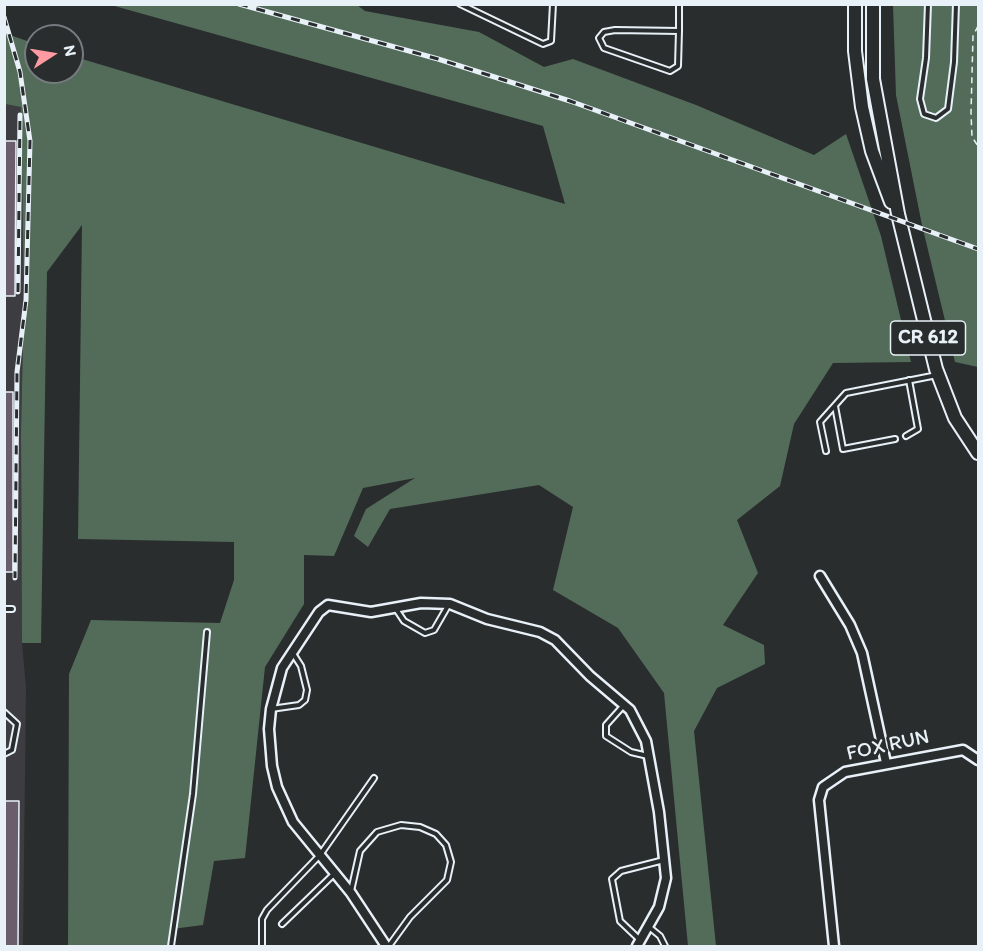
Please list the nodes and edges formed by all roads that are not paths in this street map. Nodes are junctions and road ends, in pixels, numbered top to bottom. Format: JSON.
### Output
{"nodes":[{"id":1,"x":460,"y":4,"type":"edge"},
{"id":2,"x":553,"y":4,"type":"edge"},
{"id":3,"x":680,"y":4,"type":"edge"},
{"id":4,"x":855,"y":4,"type":"edge"},
{"id":5,"x":873,"y":4,"type":"edge"},
{"id":6,"x":928,"y":4,"type":"edge"},
{"id":7,"x":956,"y":4,"type":"edge"},
{"id":8,"x":679,"y":31,"type":"junction"},
{"id":9,"x":898,"y":214,"type":"junction"},
{"id":10,"x":938,"y":375,"type":"junction"},
{"id":11,"x":909,"y":380,"type":"junction"},
{"id":12,"x":835,"y":405,"type":"junction"},
{"id":13,"x":906,"y":436,"type":"dead end"},
{"id":14,"x":895,"y":439,"type":"dead end"},
{"id":15,"x":826,"y":451,"type":"dead end"},
{"id":16,"x":978,"y":453,"type":"edge"},
{"id":17,"x":820,"y":576,"type":"dead end"},
{"id":18,"x":450,"y":604,"type":"junction"},
{"id":19,"x":396,"y":608,"type":"junction"},
{"id":20,"x":4,"y":609,"type":"edge"},
{"id":21,"x":12,"y":609,"type":"dead end"},
{"id":22,"x":207,"y":632,"type":"dead end"},
{"id":23,"x":291,"y":651,"type":"junction"},
{"id":24,"x":625,"y":704,"type":"junction"},
{"id":25,"x":271,"y":709,"type":"junction"},
{"id":26,"x":4,"y":712,"type":"edge"},
{"id":27,"x":4,"y":754,"type":"edge"},
{"id":28,"x":649,"y":756,"type":"junction"},
{"id":29,"x":978,"y":760,"type":"edge"},
{"id":30,"x":886,"y":763,"type":"junction"},
{"id":31,"x":374,"y":778,"type":"dead end"},
{"id":32,"x":320,"y":855,"type":"junction"},
{"id":33,"x":665,"y":859,"type":"junction"},
{"id":34,"x":334,"y":874,"type":"junction"},
{"id":35,"x":351,"y":892,"type":"junction"},
{"id":36,"x":282,"y":924,"type":"dead end"},
{"id":37,"x":649,"y":927,"type":"junction"},
{"id":38,"x":639,"y":943,"type":"edge"},
{"id":39,"x":171,"y":946,"type":"edge"},
{"id":40,"x":262,"y":946,"type":"edge"},
{"id":41,"x":387,"y":946,"type":"edge"},
{"id":42,"x":665,"y":946,"type":"edge"},
{"id":43,"x":834,"y":946,"type":"edge"}],
"edges":[{"from":1,"to":2,"type":"lane"},
{"from":3,"to":8,"type":"lane"},
{"from":4,"to":9,"type":"main road","number":"CR 612"},
{"from":5,"to":9,"type":"main road","number":"CR 612"},
{"from":6,"to":7,"type":"lane"},
{"from":8,"to":8,"type":"lane"},
{"from":9,"to":10,"type":"main road","number":"CR 612"},
{"from":10,"to":11,"type":"lane"},
{"from":10,"to":16,"type":"main road","number":"CR 612"},
{"from":11,"to":12,"type":"lane"},
{"from":11,"to":13,"type":"lane"},
{"from":12,"to":14,"type":"lane"},
{"from":12,"to":15,"type":"lane"},
{"from":17,"to":30,"type":"street"},
{"from":18,"to":19,"type":"street"},
{"from":18,"to":19,"type":"lane"},
{"from":18,"to":24,"type":"street"},
{"from":19,"to":23,"type":"street"},
{"from":20,"to":21,"type":"lane"},
{"from":22,"to":39,"type":"lane"},
{"from":23,"to":25,"type":"street"},
{"from":23,"to":25,"type":"lane"},
{"from":24,"to":28,"type":"street"},
{"from":24,"to":28,"type":"lane"},
{"from":25,"to":32,"type":"street"},
{"from":26,"to":27,"type":"lane"},
{"from":28,"to":33,"type":"street"},
{"from":29,"to":30,"type":"street","name":"FOX RUN"},
{"from":30,"to":43,"type":"street","name":"FOX RUN"},
{"from":31,"to":32,"type":"lane"},
{"from":32,"to":34,"type":"street"},
{"from":32,"to":40,"type":"lane"},
{"from":33,"to":37,"type":"street"},
{"from":33,"to":38,"type":"lane"},
{"from":34,"to":35,"type":"street"},
{"from":34,"to":36,"type":"lane"},
{"from":35,"to":41,"type":"street"},
{"from":35,"to":41,"type":"lane"},
{"from":37,"to":38,"type":"street"},
{"from":37,"to":42,"type":"lane"}]}
